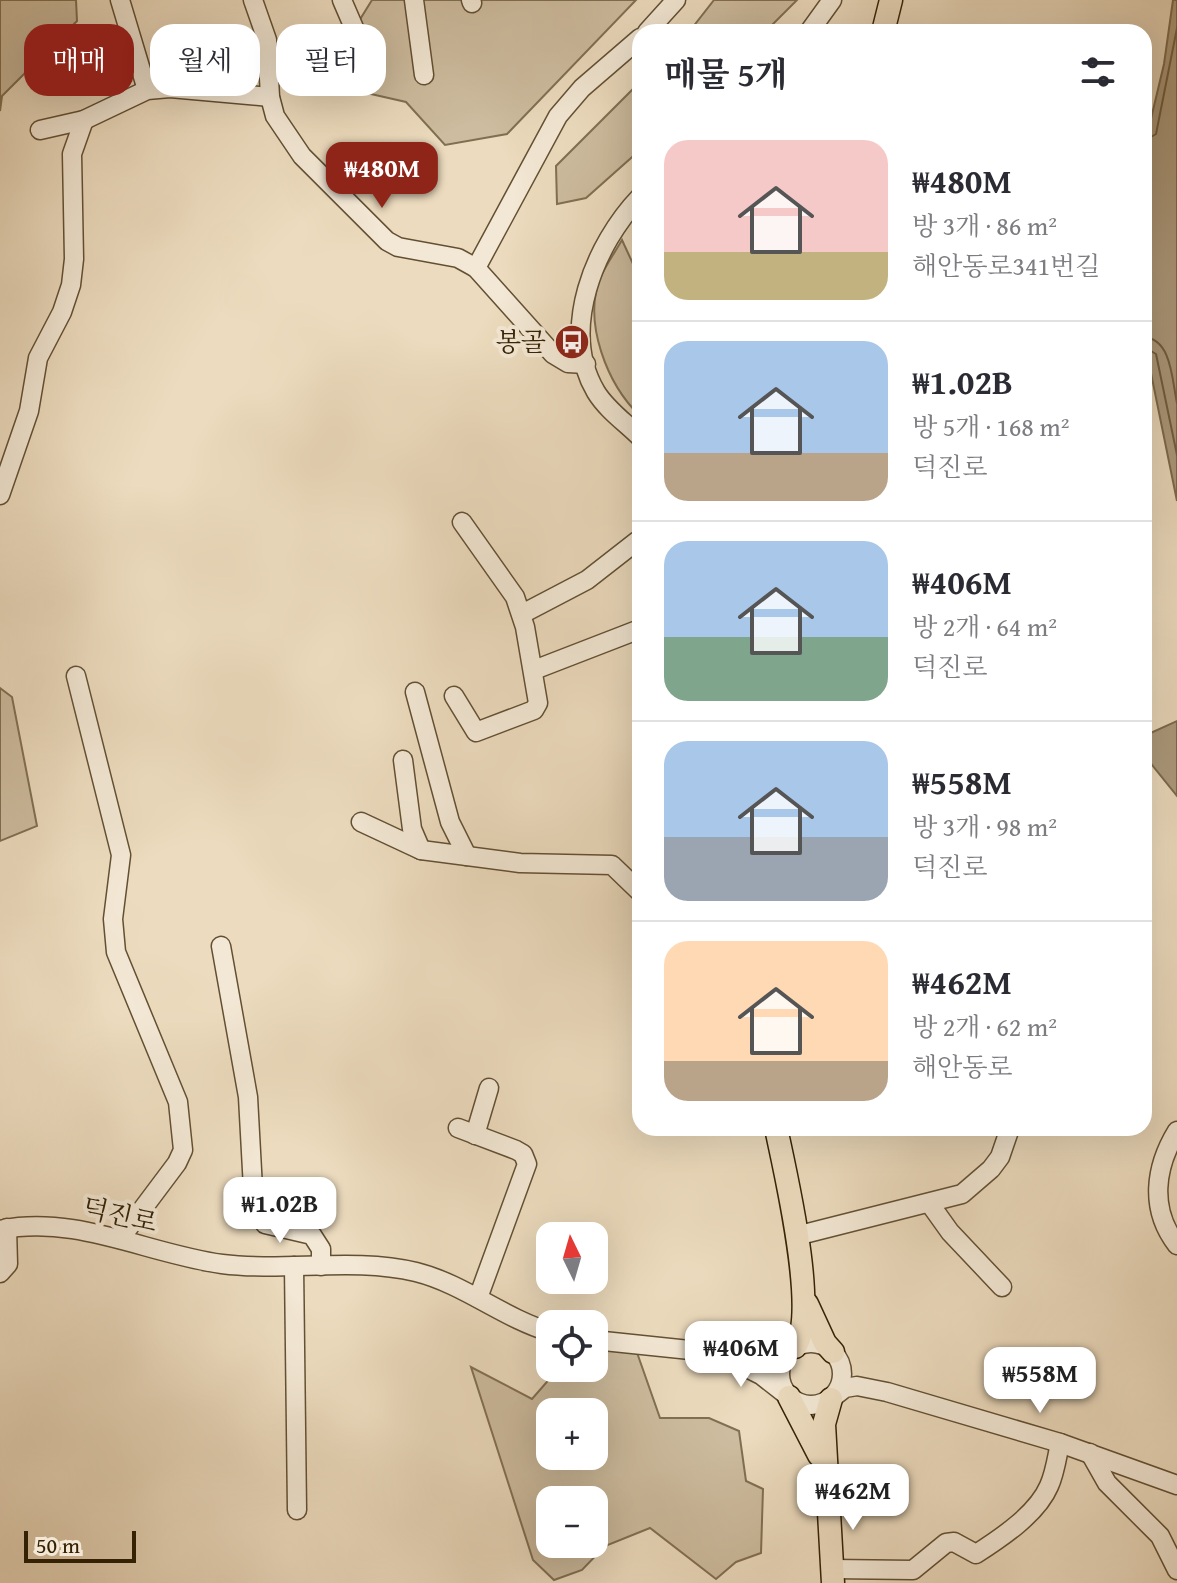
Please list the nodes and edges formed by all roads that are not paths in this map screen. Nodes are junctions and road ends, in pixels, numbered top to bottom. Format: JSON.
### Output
{"nodes":[{"id":1,"x":120,"y":0,"type":"edge"},
{"id":2,"x":253,"y":0,"type":"edge"},
{"id":3,"x":264,"y":0,"type":"edge"},
{"id":4,"x":342,"y":0,"type":"edge"},
{"id":5,"x":414,"y":0,"type":"edge"},
{"id":6,"x":676,"y":0,"type":"edge"},
{"id":7,"x":832,"y":0,"type":"edge"},
{"id":8,"x":891,"y":0,"type":"edge"},
{"id":9,"x":352,"y":24,"type":"edge"},
{"id":10,"x":654,"y":24,"type":"edge"},
{"id":11,"x":815,"y":24,"type":"edge"},
{"id":12,"x":885,"y":24,"type":"edge"},
{"id":13,"x":264,"y":25,"type":"junction"},
{"id":14,"x":632,"y":45,"type":"edge"},
{"id":15,"x":424,"y":75,"type":"dead end"},
{"id":16,"x":147,"y":90,"type":"junction"},
{"id":17,"x":270,"y":97,"type":"junction"},
{"id":18,"x":84,"y":120,"type":"junction"},
{"id":19,"x":40,"y":130,"type":"dead end"},
{"id":20,"x":632,"y":207,"type":"edge"},
{"id":21,"x":476,"y":268,"type":"junction"},
{"id":22,"x":586,"y":364,"type":"junction"},
{"id":23,"x":632,"y":429,"type":"edge"},
{"id":24,"x":0,"y":495,"type":"edge"},
{"id":25,"x":462,"y":522,"type":"dead end"},
{"id":26,"x":632,"y":545,"type":"edge"},
{"id":27,"x":522,"y":614,"type":"junction"},
{"id":28,"x":632,"y":632,"type":"edge"},
{"id":29,"x":534,"y":670,"type":"junction"},
{"id":30,"x":76,"y":676,"type":"dead end"},
{"id":31,"x":415,"y":692,"type":"dead end"},
{"id":32,"x":454,"y":696,"type":"dead end"},
{"id":33,"x":403,"y":760,"type":"dead end"},
{"id":34,"x":361,"y":822,"type":"dead end"},
{"id":35,"x":421,"y":850,"type":"junction"},
{"id":36,"x":467,"y":856,"type":"junction"},
{"id":37,"x":632,"y":884,"type":"edge"},
{"id":38,"x":221,"y":946,"type":"dead end"},
{"id":39,"x":489,"y":1088,"type":"dead end"},
{"id":40,"x":1177,"y":1131,"type":"edge"},
{"id":41,"x":777,"y":1136,"type":"edge"},
{"id":42,"x":1006,"y":1136,"type":"edge"},
{"id":43,"x":930,"y":1204,"type":"junction"},
{"id":44,"x":3,"y":1229,"type":"edge"},
{"id":45,"x":796,"y":1236,"type":"junction"},
{"id":46,"x":120,"y":1239,"type":"junction"},
{"id":47,"x":1177,"y":1245,"type":"edge"},
{"id":48,"x":294,"y":1266,"type":"junction"},
{"id":49,"x":321,"y":1266,"type":"junction"},
{"id":50,"x":0,"y":1273,"type":"edge"},
{"id":51,"x":803,"y":1287,"type":"junction"},
{"id":52,"x":1002,"y":1287,"type":"dead end"},
{"id":53,"x":478,"y":1298,"type":"junction"},
{"id":54,"x":536,"y":1325,"type":"edge"},
{"id":55,"x":608,"y":1341,"type":"edge"},
{"id":56,"x":795,"y":1347,"type":"junction"},
{"id":57,"x":710,"y":1351,"type":"junction"},
{"id":58,"x":836,"y":1355,"type":"junction"},
{"id":59,"x":887,"y":1392,"type":"junction"},
{"id":60,"x":789,"y":1397,"type":"junction"},
{"id":61,"x":831,"y":1399,"type":"junction"},
{"id":62,"x":1060,"y":1443,"type":"junction"},
{"id":63,"x":1090,"y":1453,"type":"junction"},
{"id":64,"x":827,"y":1483,"type":"junction"},
{"id":65,"x":1177,"y":1485,"type":"edge"},
{"id":66,"x":297,"y":1510,"type":"dead end"},
{"id":67,"x":1177,"y":1570,"type":"edge"},
{"id":68,"x":833,"y":1576,"type":"edge"}],
"edges":[{"from":1,"to":16,"type":"street"},
{"from":2,"to":13,"type":"street"},
{"from":3,"to":13,"type":"street"},
{"from":4,"to":9,"type":"street"},
{"from":5,"to":15,"type":"street"},
{"from":6,"to":10,"type":"street"},
{"from":7,"to":11,"type":"street"},
{"from":8,"to":12,"type":"main road"},
{"from":13,"to":17,"type":"street"},
{"from":14,"to":21,"type":"street"},
{"from":16,"to":17,"type":"street"},
{"from":16,"to":18,"type":"street"},
{"from":17,"to":21,"type":"street"},
{"from":18,"to":19,"type":"street"},
{"from":18,"to":24,"type":"street"},
{"from":20,"to":22,"type":"street"},
{"from":21,"to":22,"type":"street"},
{"from":22,"to":23,"type":"street"},
{"from":25,"to":27,"type":"street"},
{"from":26,"to":27,"type":"street"},
{"from":27,"to":29,"type":"street"},
{"from":28,"to":29,"type":"street"},
{"from":29,"to":32,"type":"street"},
{"from":30,"to":46,"type":"street"},
{"from":31,"to":36,"type":"street"},
{"from":33,"to":35,"type":"street"},
{"from":34,"to":35,"type":"street"},
{"from":35,"to":36,"type":"street"},
{"from":36,"to":37,"type":"street"},
{"from":38,"to":49,"type":"street"},
{"from":39,"to":53,"type":"street"},
{"from":40,"to":47,"type":"street"},
{"from":41,"to":45,"type":"main road"},
{"from":42,"to":43,"type":"street"},
{"from":43,"to":45,"type":"street"},
{"from":43,"to":52,"type":"street"},
{"from":44,"to":46,"type":"street","name":"덕진로"},
{"from":44,"to":50,"type":"street"},
{"from":45,"to":51,"type":"main road"},
{"from":46,"to":48,"type":"street","name":"덕진로"},
{"from":48,"to":49,"type":"street","name":"덕진로"},
{"from":48,"to":66,"type":"street"},
{"from":49,"to":53,"type":"street","name":"덕진로"},
{"from":51,"to":56,"type":"main road"},
{"from":51,"to":58,"type":"main road"},
{"from":53,"to":54,"type":"street","name":"덕진로"},
{"from":55,"to":57,"type":"street"},
{"from":56,"to":57,"type":"street"},
{"from":56,"to":58,"type":"street"},
{"from":56,"to":60,"type":"street"},
{"from":57,"to":60,"type":"street"},
{"from":58,"to":59,"type":"street"},
{"from":58,"to":61,"type":"street"},
{"from":59,"to":61,"type":"street"},
{"from":59,"to":62,"type":"street"},
{"from":60,"to":61,"type":"street"},
{"from":60,"to":64,"type":"main road"},
{"from":61,"to":64,"type":"main road"},
{"from":62,"to":63,"type":"street"},
{"from":62,"to":68,"type":"street"},
{"from":63,"to":65,"type":"street"},
{"from":63,"to":67,"type":"street"},
{"from":64,"to":68,"type":"main road"}]}
